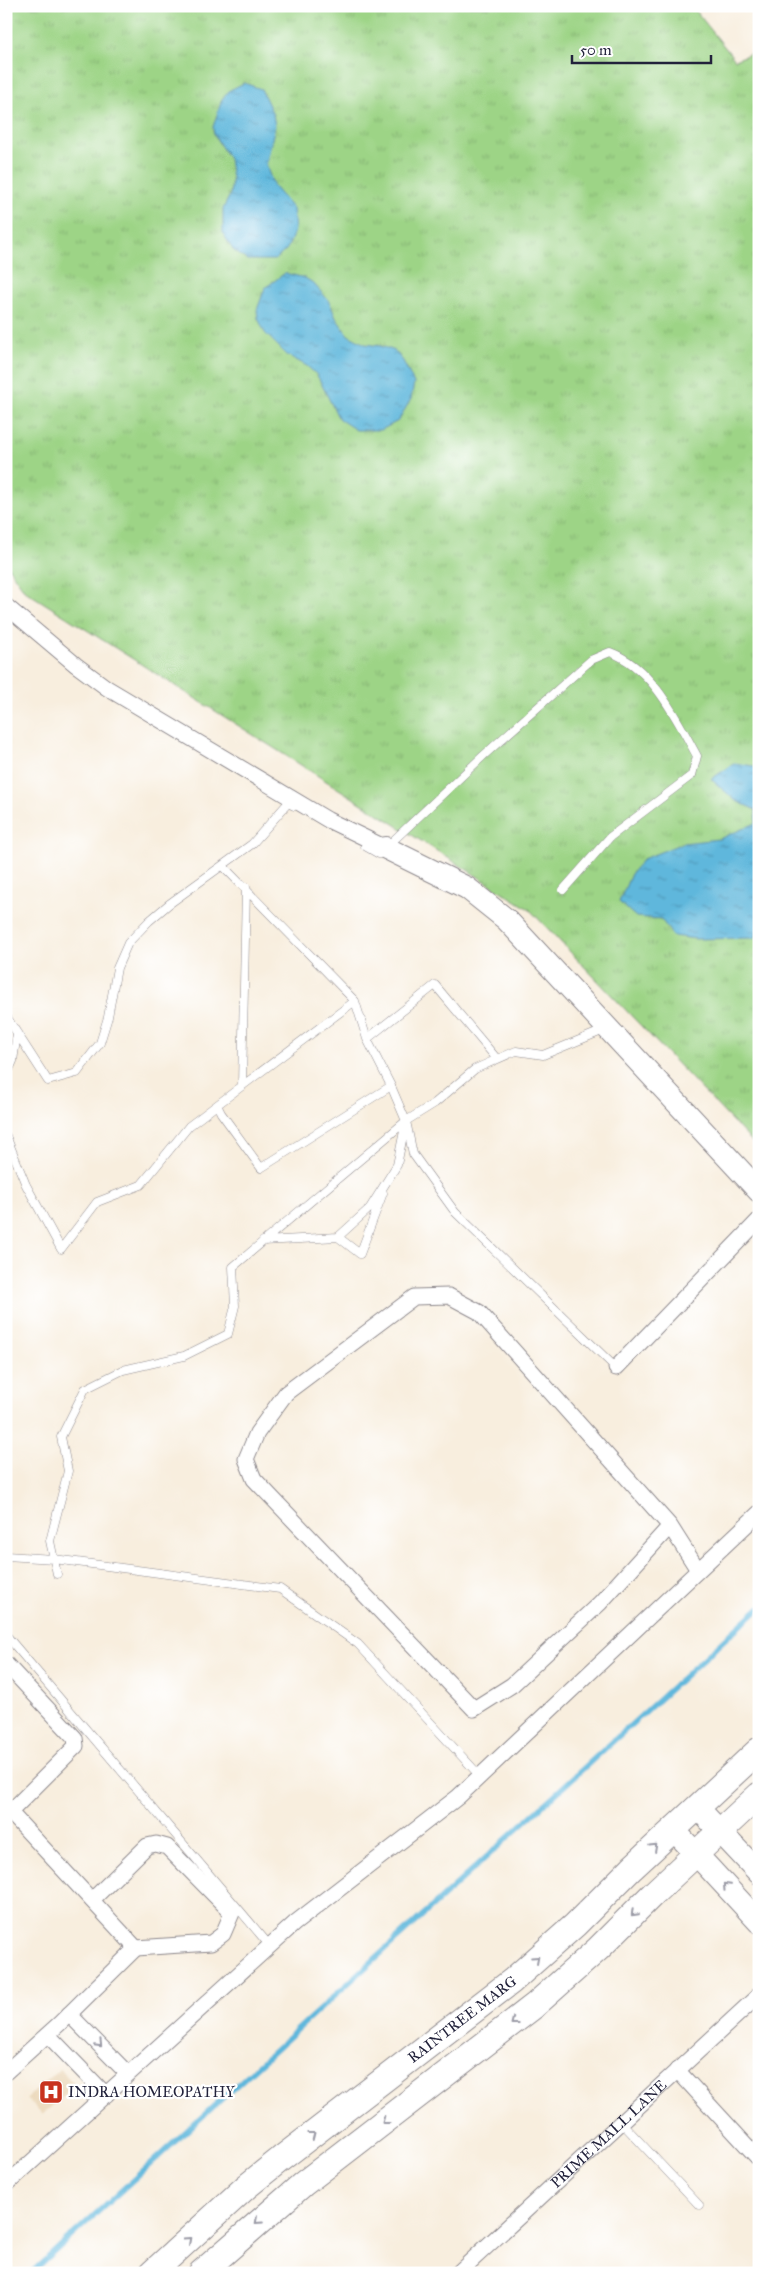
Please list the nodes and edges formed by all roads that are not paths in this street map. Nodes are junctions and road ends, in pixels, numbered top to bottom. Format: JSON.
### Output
{"nodes":[{"id":1,"x":6,"y":606,"type":"edge"},
{"id":2,"x":386,"y":848,"type":"junction"},
{"id":3,"x":223,"y":866,"type":"junction"},
{"id":4,"x":246,"y":887,"type":"junction"},
{"id":5,"x":563,"y":890,"type":"dead end"},
{"id":6,"x":355,"y":1001,"type":"junction"},
{"id":7,"x":6,"y":1016,"type":"edge"},
{"id":8,"x":608,"y":1028,"type":"junction"},
{"id":9,"x":17,"y":1033,"type":"junction"},
{"id":10,"x":368,"y":1040,"type":"junction"},
{"id":11,"x":497,"y":1060,"type":"junction"},
{"id":12,"x":6,"y":1076,"type":"edge"},
{"id":13,"x":242,"y":1086,"type":"junction"},
{"id":14,"x":391,"y":1086,"type":"junction"},
{"id":15,"x":217,"y":1105,"type":"junction"},
{"id":16,"x":406,"y":1121,"type":"junction"},
{"id":17,"x":6,"y":1136,"type":"edge"},
{"id":18,"x":389,"y":1177,"type":"junction"},
{"id":19,"x":759,"y":1191,"type":"edge"},
{"id":20,"x":759,"y":1220,"type":"edge"},
{"id":21,"x":338,"y":1237,"type":"junction"},
{"id":22,"x":263,"y":1242,"type":"junction"},
{"id":23,"x":616,"y":1368,"type":"joint"},
{"id":24,"x":759,"y":1513,"type":"edge"},
{"id":25,"x":670,"y":1526,"type":"junction"},
{"id":26,"x":6,"y":1556,"type":"edge"},
{"id":27,"x":54,"y":1560,"type":"junction"},
{"id":28,"x":698,"y":1570,"type":"junction"},
{"id":29,"x":56,"y":1574,"type":"dead end"},
{"id":30,"x":6,"y":1635,"type":"edge"},
{"id":31,"x":6,"y":1664,"type":"edge"},
{"id":32,"x":759,"y":1750,"type":"edge"},
{"id":33,"x":480,"y":1776,"type":"junction"},
{"id":34,"x":759,"y":1795,"type":"edge"},
{"id":35,"x":697,"y":1807,"type":"junction"},
{"id":36,"x":8,"y":1810,"type":"edge"},
{"id":37,"x":674,"y":1830,"type":"junction"},
{"id":38,"x":720,"y":1831,"type":"junction"},
{"id":39,"x":696,"y":1854,"type":"junction"},
{"id":40,"x":759,"y":1874,"type":"edge"},
{"id":41,"x":92,"y":1900,"type":"junction"},
{"id":42,"x":759,"y":1922,"type":"edge"},
{"id":43,"x":270,"y":1946,"type":"junction"},
{"id":44,"x":136,"y":1948,"type":"junction"},
{"id":45,"x":759,"y":1995,"type":"edge"},
{"id":46,"x":69,"y":2014,"type":"junction"},
{"id":47,"x":48,"y":2035,"type":"junction"},
{"id":48,"x":677,"y":2070,"type":"junction"},
{"id":49,"x":6,"y":2072,"type":"edge"},
{"id":50,"x":128,"y":2074,"type":"junction"},
{"id":51,"x":106,"y":2095,"type":"junction"},
{"id":52,"x":621,"y":2122,"type":"junction"},
{"id":53,"x":759,"y":2159,"type":"edge"},
{"id":54,"x":6,"y":2185,"type":"edge"},
{"id":55,"x":699,"y":2205,"type":"dead end"},
{"id":56,"x":152,"y":2273,"type":"edge"},
{"id":57,"x":201,"y":2273,"type":"edge"},
{"id":58,"x":458,"y":2273,"type":"edge"}],
"edges":[{"from":1,"to":2,"type":"street"},
{"from":2,"to":3,"type":"lane"},
{"from":2,"to":5,"type":"lane"},
{"from":2,"to":8,"type":"street"},
{"from":3,"to":4,"type":"lane"},
{"from":3,"to":9,"type":"lane"},
{"from":4,"to":6,"type":"lane"},
{"from":4,"to":13,"type":"lane"},
{"from":6,"to":10,"type":"lane"},
{"from":6,"to":13,"type":"lane"},
{"from":7,"to":9,"type":"lane"},
{"from":8,"to":11,"type":"lane"},
{"from":8,"to":19,"type":"street"},
{"from":9,"to":12,"type":"lane"},
{"from":10,"to":11,"type":"lane"},
{"from":10,"to":14,"type":"lane"},
{"from":11,"to":16,"type":"lane"},
{"from":13,"to":15,"type":"lane"},
{"from":14,"to":15,"type":"lane"},
{"from":14,"to":16,"type":"lane"},
{"from":15,"to":17,"type":"lane"},
{"from":16,"to":18,"type":"lane"},
{"from":16,"to":22,"type":"lane"},
{"from":16,"to":23,"type":"lane"},
{"from":18,"to":21,"type":"lane"},
{"from":18,"to":21,"type":"lane"},
{"from":20,"to":23,"type":"street"},
{"from":21,"to":22,"type":"lane"},
{"from":22,"to":27,"type":"lane"},
{"from":24,"to":28,"type":"street"},
{"from":25,"to":25,"type":"street"},
{"from":25,"to":28,"type":"street"},
{"from":26,"to":27,"type":"lane"},
{"from":27,"to":29,"type":"lane"},
{"from":27,"to":33,"type":"lane"},
{"from":28,"to":33,"type":"street"},
{"from":30,"to":43,"type":"lane"},
{"from":31,"to":36,"type":"street"},
{"from":32,"to":35,"type":"main road","name":"RAINTREE MARG"},
{"from":33,"to":43,"type":"street"},
{"from":34,"to":38,"type":"main road"},
{"from":35,"to":37,"type":"main road","name":"RAINTREE MARG"},
{"from":35,"to":38,"type":"street"},
{"from":36,"to":41,"type":"street"},
{"from":37,"to":39,"type":"street"},
{"from":56,"to":37,"type":"main road","name":"RAINTREE MARG","one_way":true},
{"from":38,"to":39,"type":"main road"},
{"from":38,"to":40,"type":"street"},
{"from":42,"to":39,"type":"street","one_way":true},
{"from":39,"to":57,"type":"main road","one_way":true},
{"from":41,"to":44,"type":"street"},
{"from":41,"to":44,"type":"street"},
{"from":43,"to":50,"type":"street"},
{"from":44,"to":46,"type":"street"},
{"from":45,"to":48,"type":"street","name":"PRIME MALL LANE"},
{"from":46,"to":47,"type":"street"},
{"from":46,"to":50,"type":"street","one_way":true},
{"from":47,"to":49,"type":"street"},
{"from":47,"to":51,"type":"street"},
{"from":48,"to":52,"type":"street","name":"PRIME MALL LANE"},
{"from":48,"to":53,"type":"street"},
{"from":50,"to":51,"type":"street"},
{"from":51,"to":54,"type":"street"},
{"from":52,"to":55,"type":"lane"},
{"from":52,"to":58,"type":"street","name":"PRIME MALL LANE"}]}
